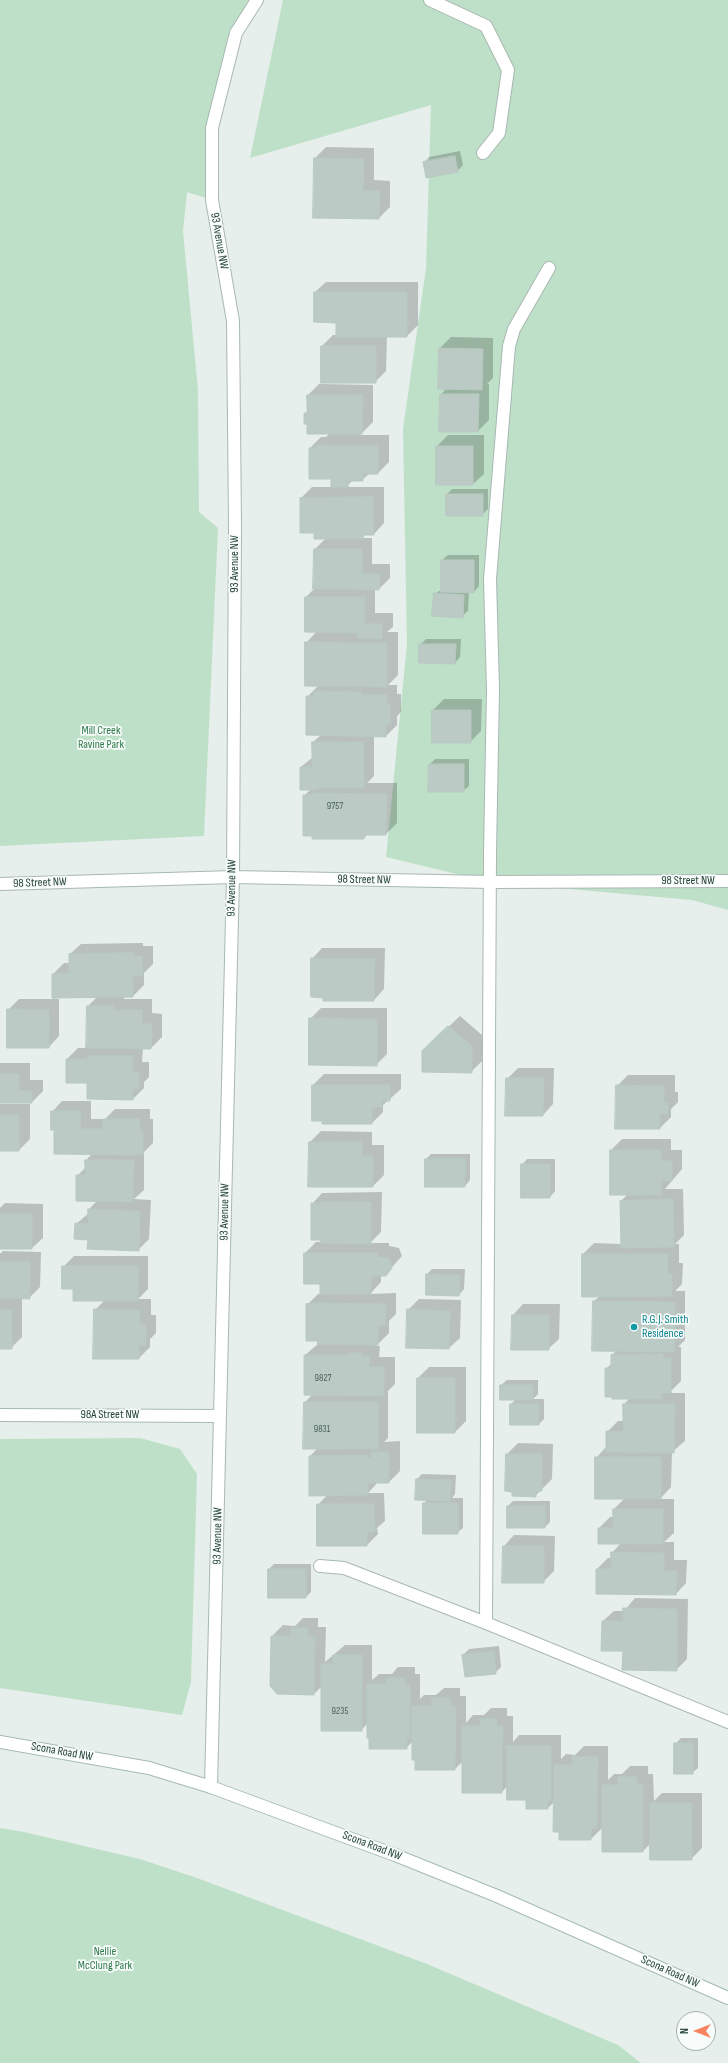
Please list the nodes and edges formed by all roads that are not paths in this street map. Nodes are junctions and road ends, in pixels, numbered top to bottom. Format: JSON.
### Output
{"nodes":[{"id":1,"x":257,"y":0,"type":"edge"},
{"id":2,"x":430,"y":0,"type":"edge"},
{"id":3,"x":483,"y":153,"type":"dead end"},
{"id":4,"x":549,"y":268,"type":"dead end"},
{"id":5,"x":232,"y":877,"type":"junction"},
{"id":6,"x":728,"y":881,"type":"edge"},
{"id":7,"x":490,"y":882,"type":"junction"},
{"id":8,"x":0,"y":884,"type":"edge"},
{"id":9,"x":0,"y":1415,"type":"edge"},
{"id":10,"x":220,"y":1416,"type":"junction"},
{"id":11,"x":320,"y":1566,"type":"dead end"},
{"id":12,"x":486,"y":1623,"type":"junction"},
{"id":13,"x":728,"y":1722,"type":"edge"},
{"id":14,"x":0,"y":1742,"type":"edge"},
{"id":15,"x":211,"y":1787,"type":"junction"},
{"id":16,"x":728,"y":1998,"type":"edge"}],
"edges":[{"from":1,"to":5,"type":"street","name":"93 Avenue NW"},
{"from":2,"to":3,"type":"street"},
{"from":4,"to":7,"type":"street"},
{"from":5,"to":7,"type":"street","name":"98 Street NW"},
{"from":5,"to":8,"type":"street","name":"98 Street NW"},
{"from":5,"to":10,"type":"street","name":"93 Avenue NW"},
{"from":6,"to":7,"type":"street","name":"98 Street NW"},
{"from":7,"to":12,"type":"street"},
{"from":9,"to":10,"type":"street","name":"98A Street NW"},
{"from":10,"to":15,"type":"street","name":"93 Avenue NW"},
{"from":11,"to":12,"type":"street"},
{"from":12,"to":13,"type":"street"},
{"from":14,"to":15,"type":"street","name":"Scona Road NW"},
{"from":15,"to":16,"type":"street","name":"Scona Road NW"}]}
